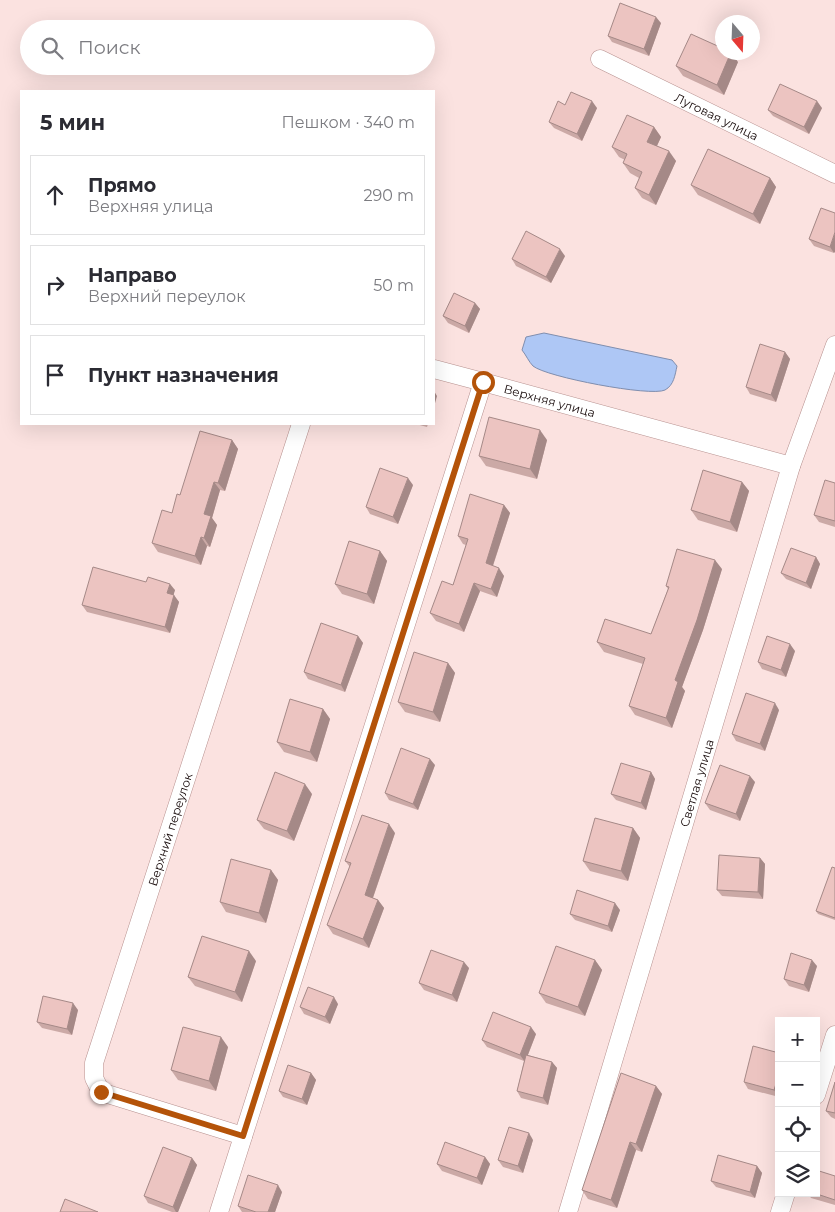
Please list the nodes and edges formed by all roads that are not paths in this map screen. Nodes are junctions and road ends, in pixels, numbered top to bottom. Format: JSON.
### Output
{"nodes":[{"id":1,"x":600,"y":58,"type":"dead end"},
{"id":2,"x":835,"y":174,"type":"edge"},
{"id":3,"x":833,"y":351,"type":"edge"},
{"id":4,"x":435,"y":369,"type":"edge"},
{"id":5,"x":483,"y":382,"type":"junction"},
{"id":6,"x":301,"y":425,"type":"edge"},
{"id":7,"x":791,"y":466,"type":"junction"},
{"id":8,"x":835,"y":1035,"type":"edge"},
{"id":9,"x":820,"y":1082,"type":"edge"},
{"id":10,"x":243,"y":1136,"type":"junction"},
{"id":11,"x":785,"y":1197,"type":"edge"},
{"id":12,"x":219,"y":1212,"type":"edge"},
{"id":13,"x":568,"y":1212,"type":"edge"},
{"id":14,"x":780,"y":1212,"type":"edge"}],
"edges":[{"from":1,"to":2,"type":"street","name":"Луговая улица"},
{"from":3,"to":7,"type":"street","name":"Светлая улица"},
{"from":4,"to":5,"type":"street"},
{"from":5,"to":7,"type":"street","name":"Верхняя улица"},
{"from":5,"to":10,"type":"street"},
{"from":6,"to":10,"type":"street","name":"Верхний переулок"},
{"from":7,"to":13,"type":"street","name":"Светлая улица"},
{"from":8,"to":9,"type":"street"},
{"from":10,"to":12,"type":"street"},
{"from":11,"to":14,"type":"street"}]}
